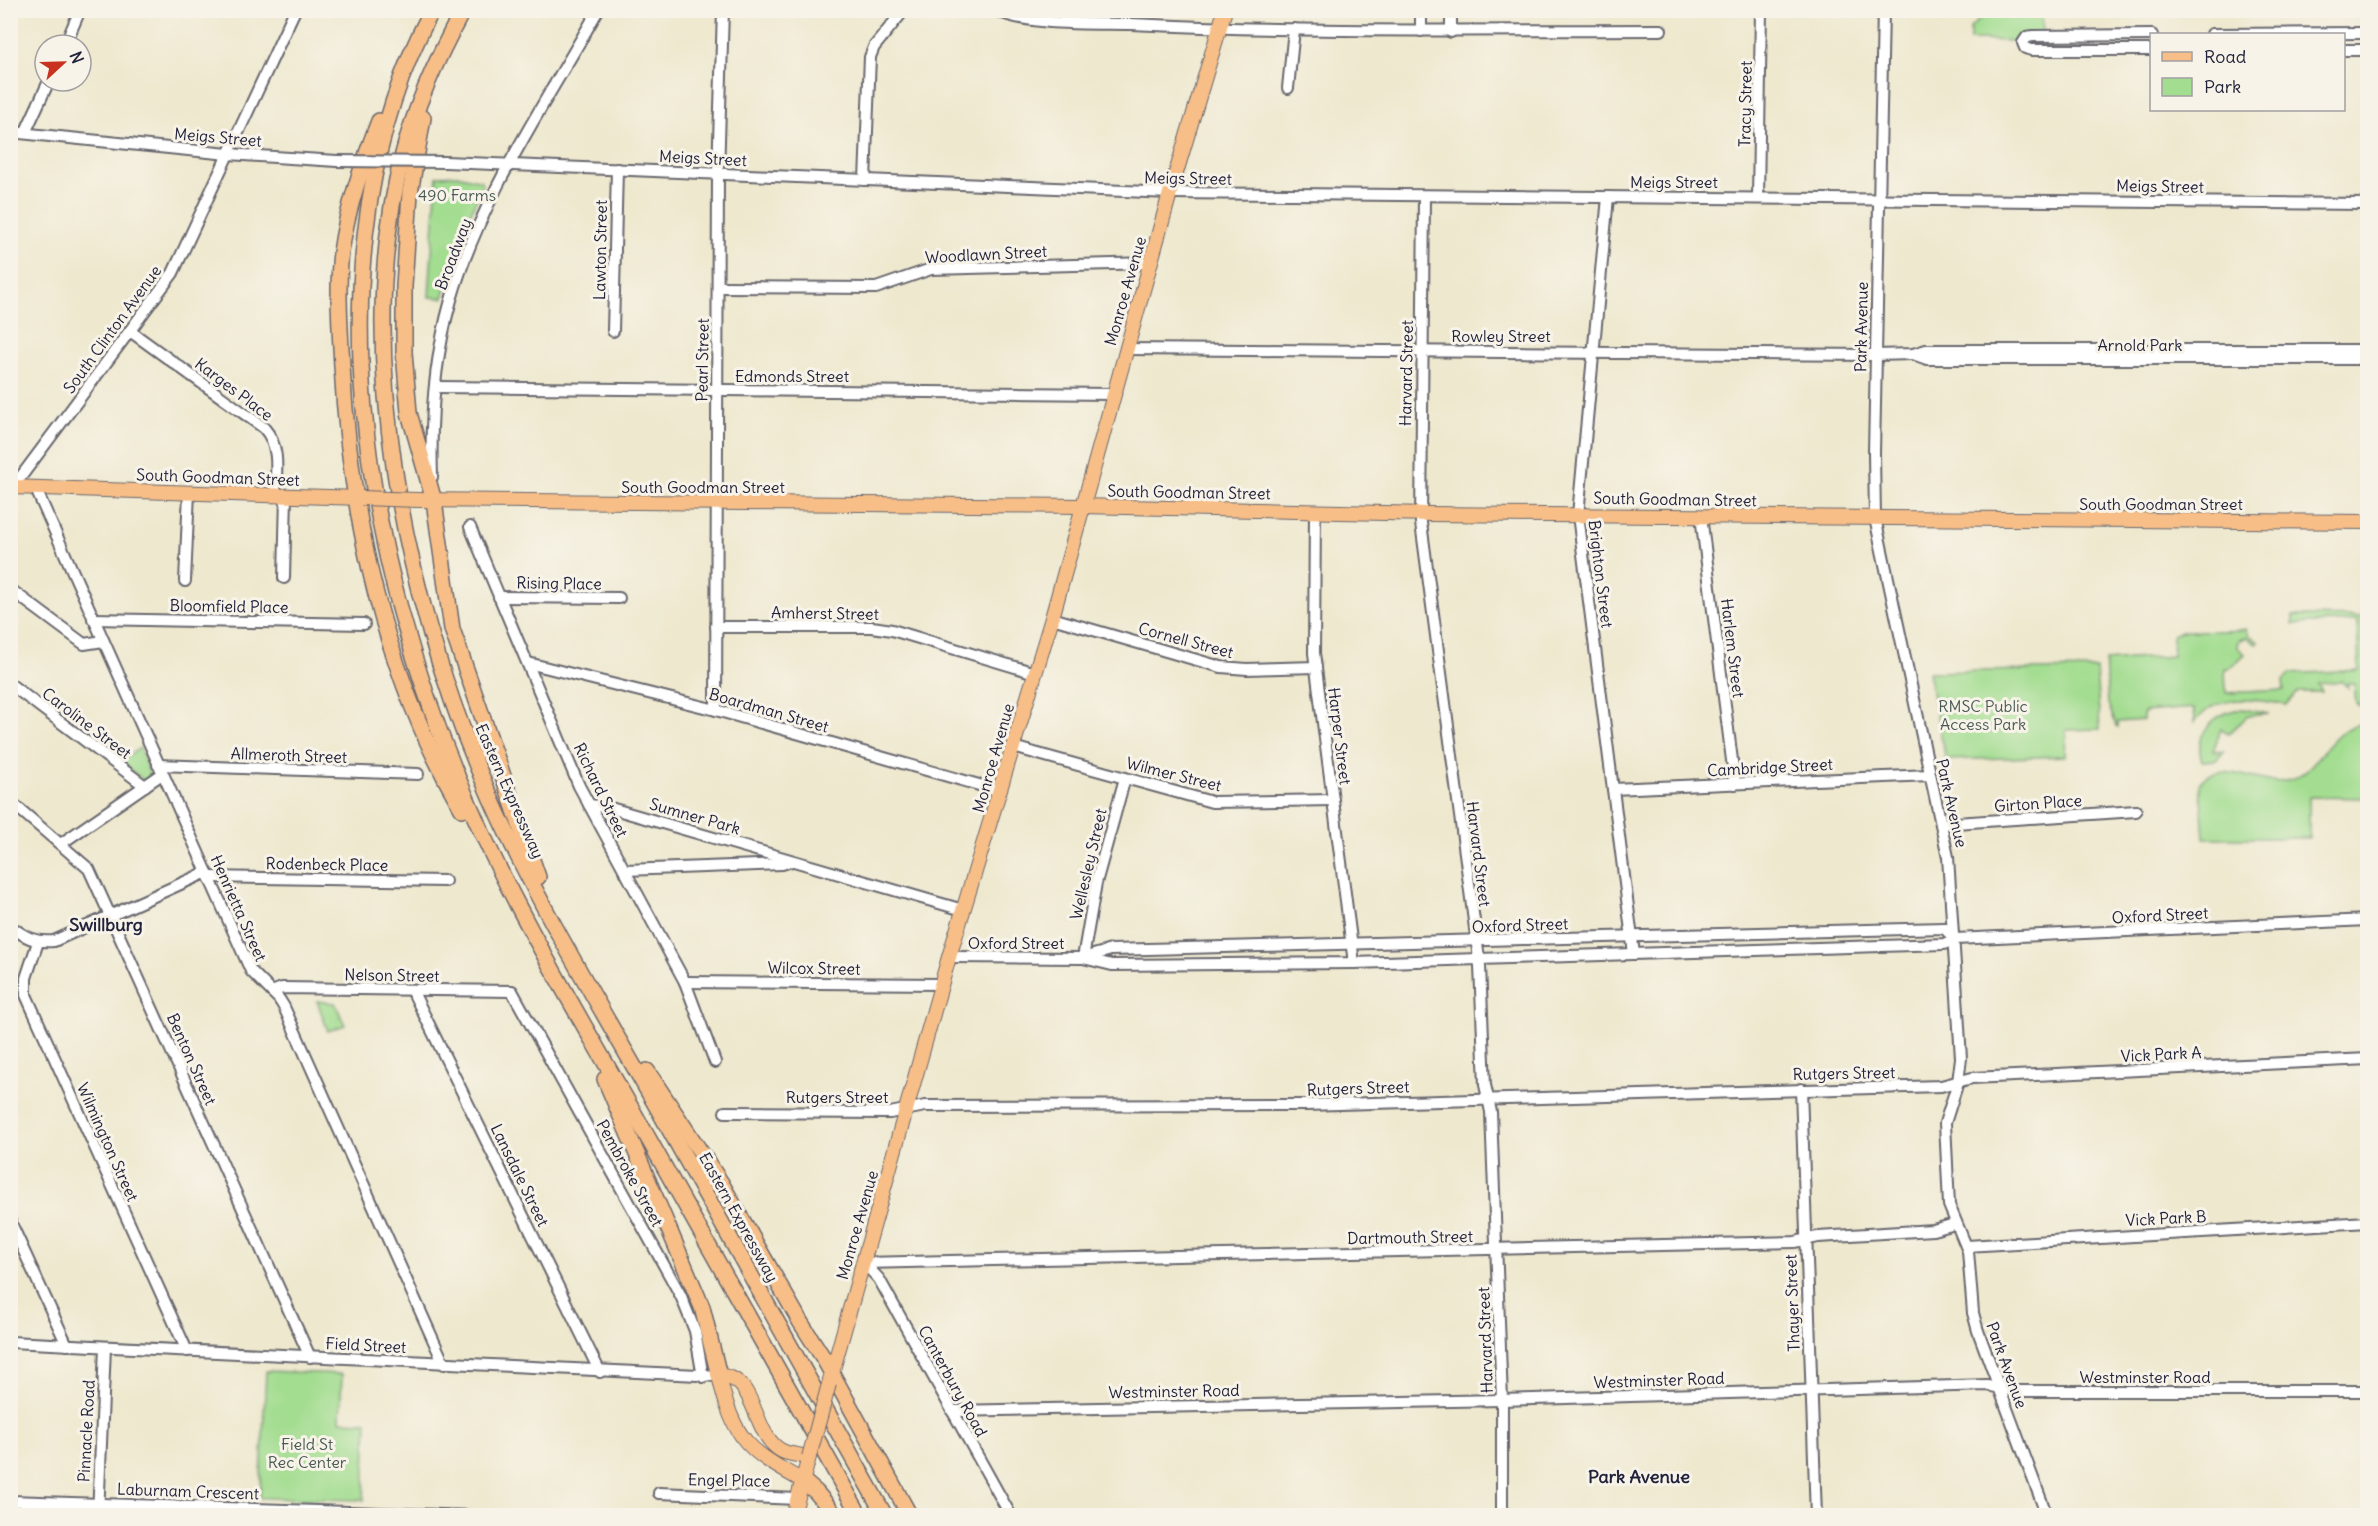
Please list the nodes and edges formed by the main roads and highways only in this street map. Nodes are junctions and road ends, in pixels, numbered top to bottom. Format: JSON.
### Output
{"nodes":[{"id":1,"x":432,"y":10,"type":"edge"},
{"id":2,"x":464,"y":10,"type":"edge"},
{"id":3,"x":1225,"y":10,"type":"edge"},
{"id":4,"x":421,"y":32,"type":"junction"},
{"id":5,"x":441,"y":55,"type":"junction"},
{"id":6,"x":11,"y":488,"type":"edge"},
{"id":7,"x":358,"y":498,"type":"junction"},
{"id":8,"x":434,"y":501,"type":"junction"},
{"id":9,"x":1082,"y":506,"type":"junction"},
{"id":10,"x":2367,"y":522,"type":"edge"},
{"id":11,"x":514,"y":898,"type":"junction"},
{"id":12,"x":558,"y":930,"type":"junction"},
{"id":13,"x":592,"y":992,"type":"junction"},
{"id":14,"x":574,"y":1007,"type":"junction"},
{"id":15,"x":719,"y":1376,"type":"junction"},
{"id":16,"x":830,"y":1379,"type":"junction"},
{"id":17,"x":810,"y":1457,"type":"junction"},
{"id":18,"x":803,"y":1481,"type":"junction"},
{"id":19,"x":793,"y":1515,"type":"edge"},
{"id":20,"x":836,"y":1515,"type":"edge"},
{"id":21,"x":860,"y":1515,"type":"edge"},
{"id":22,"x":885,"y":1515,"type":"edge"},
{"id":23,"x":910,"y":1515,"type":"edge"}],
"edges":[{"from":1,"to":4,"type":"highway"},
{"from":2,"to":5,"type":"highway","name":"Eastern Expressway"},
{"from":3,"to":9,"type":"main road","name":"Monroe Avenue"},
{"from":4,"to":7,"type":"highway"},
{"from":4,"to":11,"type":"highway"},
{"from":5,"to":8,"type":"highway"},
{"from":5,"to":12,"type":"highway","name":"Eastern Expressway"},
{"from":6,"to":7,"type":"main road","name":"South Goodman Street"},
{"from":7,"to":8,"type":"main road","name":"South Goodman Street","bridge":true},
{"from":7,"to":11,"type":"highway"},
{"from":8,"to":9,"type":"main road","name":"South Goodman Street"},
{"from":8,"to":12,"type":"highway"},
{"from":9,"to":10,"type":"main road","name":"South Goodman Street"},
{"from":9,"to":16,"type":"main road","name":"Monroe Avenue"},
{"from":11,"to":14,"type":"highway"},
{"from":12,"to":13,"type":"highway","name":"Eastern Expressway"},
{"from":13,"to":16,"type":"highway"},
{"from":13,"to":22,"type":"highway","name":"Eastern Expressway"},
{"from":14,"to":15,"type":"highway"},
{"from":14,"to":21,"type":"highway"},
{"from":15,"to":17,"type":"main road"},
{"from":15,"to":18,"type":"main road"},
{"from":16,"to":17,"type":"main road","name":"Monroe Avenue","bridge":true},
{"from":16,"to":23,"type":"highway"},
{"from":17,"to":18,"type":"main road","name":"Monroe Avenue"},
{"from":18,"to":19,"type":"main road","name":"Monroe Avenue"},
{"from":18,"to":20,"type":"highway"}]}
